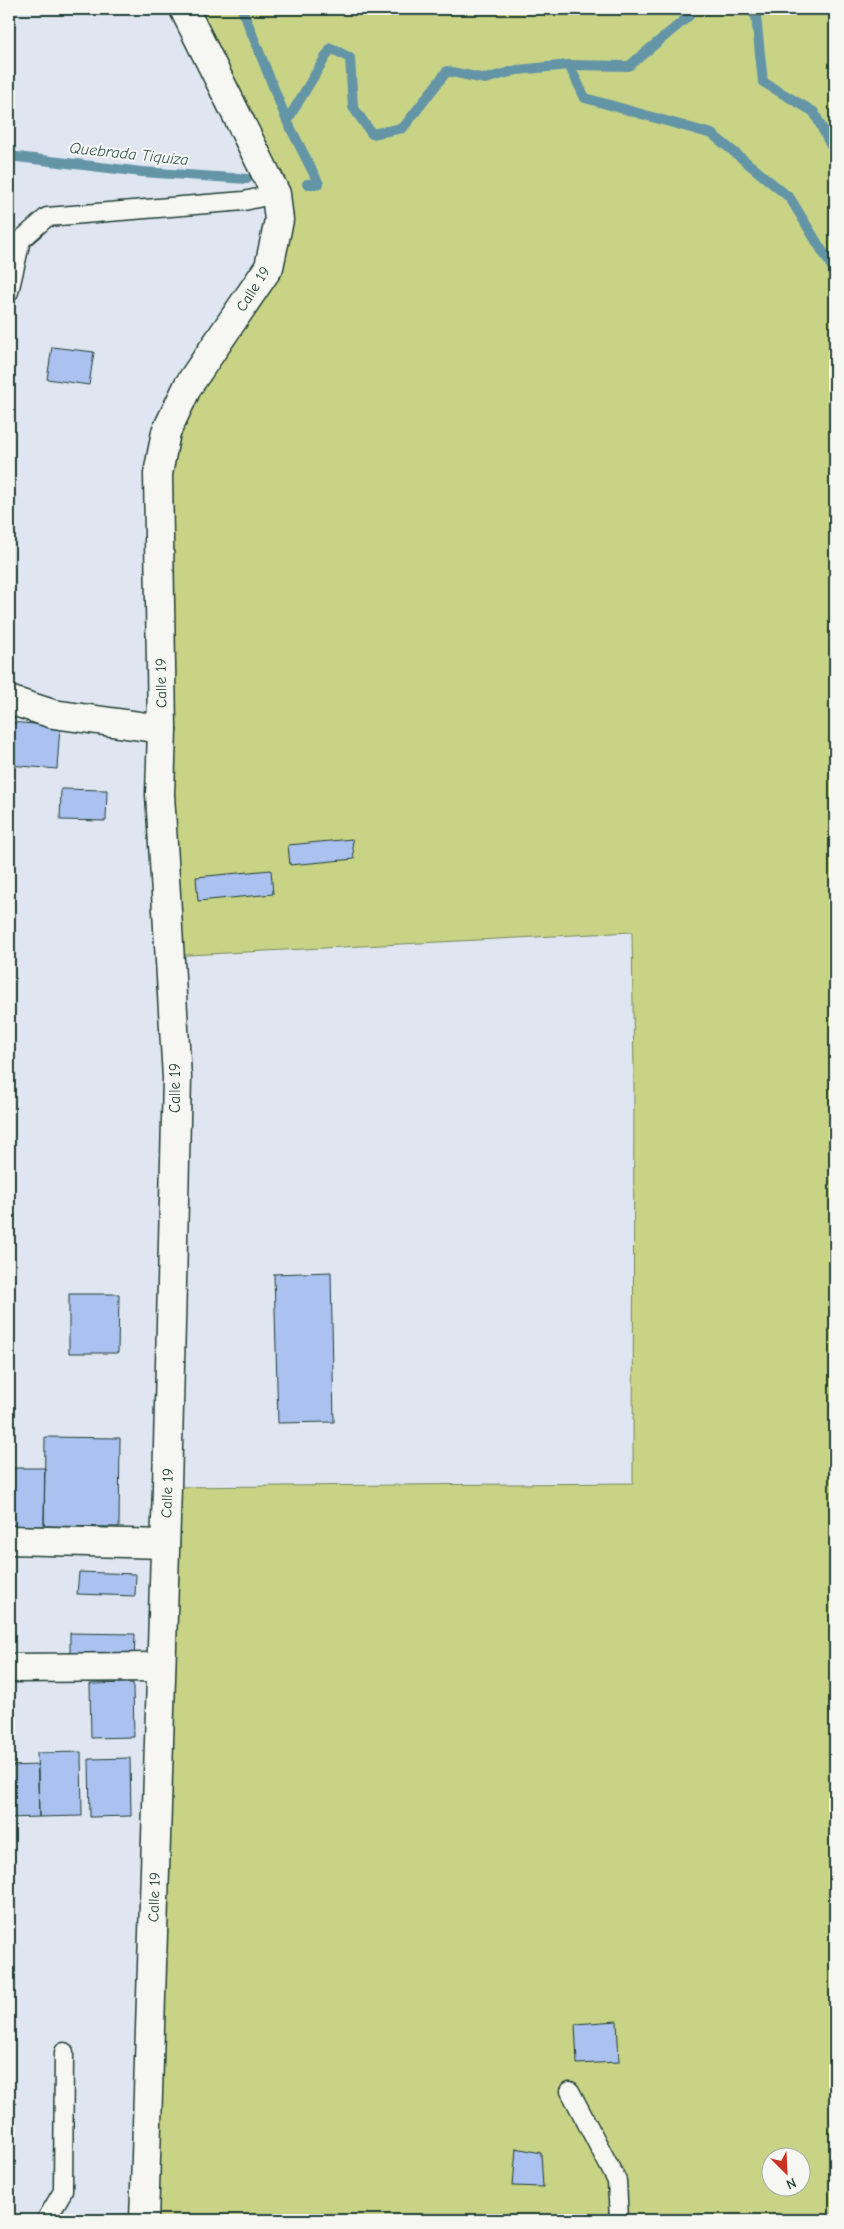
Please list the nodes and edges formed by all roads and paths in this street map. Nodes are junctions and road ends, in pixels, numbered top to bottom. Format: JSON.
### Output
{"nodes":[{"id":1,"x":184,"y":9,"type":"edge"},
{"id":2,"x":276,"y":194,"type":"junction"},
{"id":3,"x":9,"y":292,"type":"edge"},
{"id":4,"x":9,"y":700,"type":"edge"},
{"id":5,"x":162,"y":729,"type":"junction"},
{"id":6,"x":9,"y":1540,"type":"edge"},
{"id":7,"x":166,"y":1544,"type":"junction"},
{"id":8,"x":9,"y":1668,"type":"edge"},
{"id":9,"x":162,"y":1668,"type":"junction"},
{"id":10,"x":64,"y":2052,"type":"dead end"},
{"id":11,"x":570,"y":2091,"type":"dead end"},
{"id":12,"x":46,"y":2220,"type":"edge"},
{"id":13,"x":144,"y":2220,"type":"edge"},
{"id":14,"x":619,"y":2220,"type":"edge"}],
"edges":[{"from":1,"to":2,"type":"street","name":"Calle 19"},
{"from":2,"to":3,"type":"lane"},
{"from":2,"to":5,"type":"street","name":"Calle 19"},
{"from":4,"to":5,"type":"street"},
{"from":5,"to":7,"type":"street","name":"Calle 19"},
{"from":6,"to":7,"type":"street"},
{"from":7,"to":9,"type":"street","name":"Calle 19"},
{"from":8,"to":9,"type":"street"},
{"from":9,"to":13,"type":"street","name":"Calle 19"},
{"from":10,"to":12,"type":"lane"},
{"from":11,"to":14,"type":"lane"}]}
